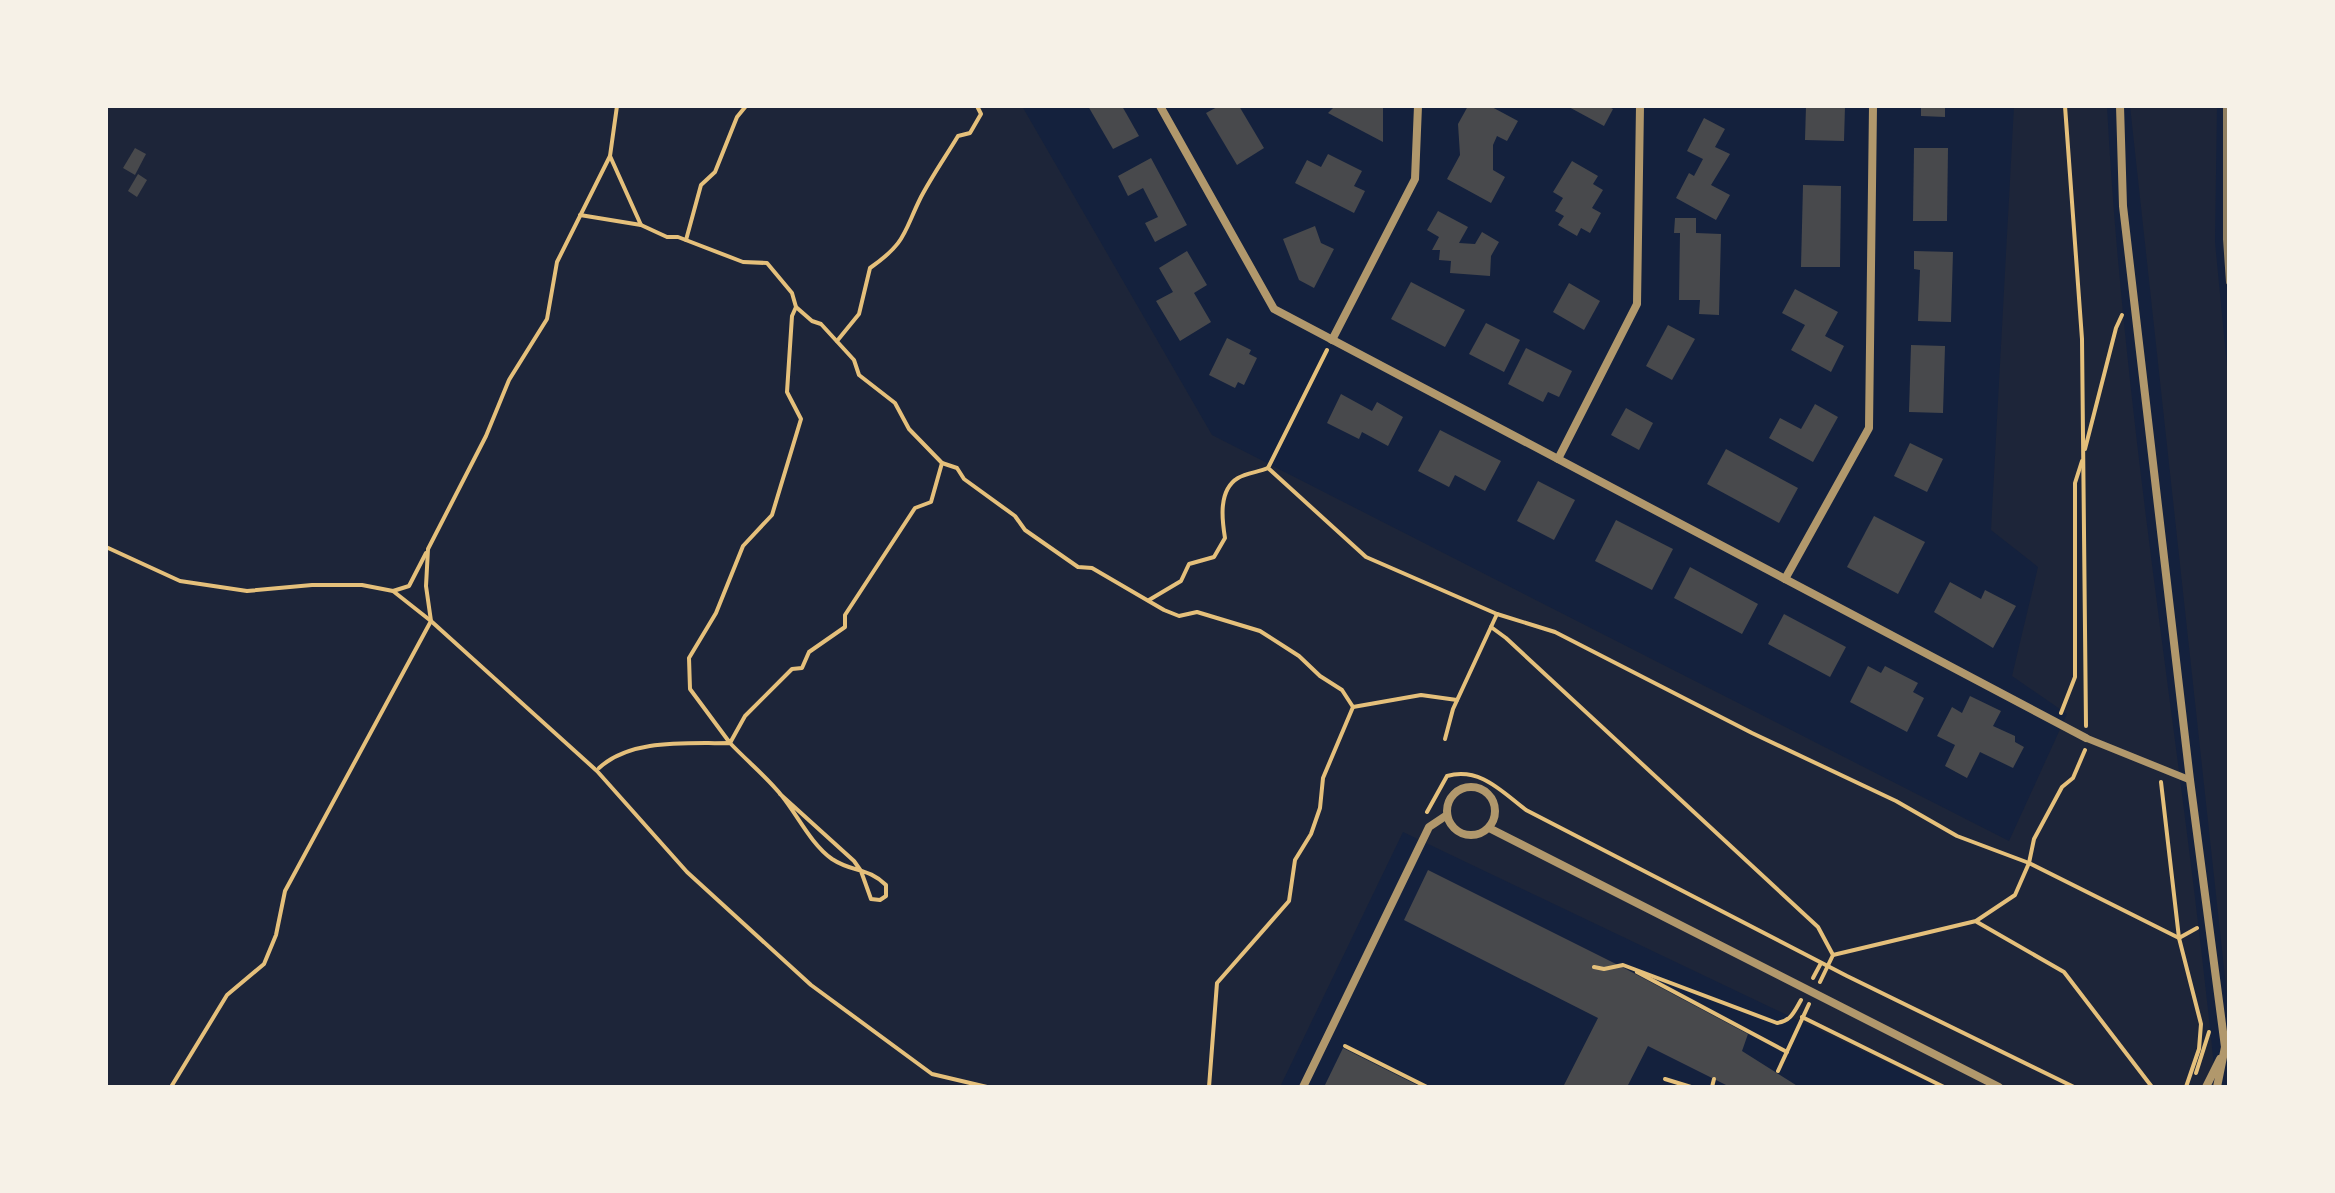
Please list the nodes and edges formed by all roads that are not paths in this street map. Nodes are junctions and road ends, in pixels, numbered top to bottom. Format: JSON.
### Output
{"nodes":[{"id":1,"x":1160,"y":106,"type":"edge"},
{"id":2,"x":1418,"y":106,"type":"edge"},
{"id":3,"x":1640,"y":106,"type":"edge"},
{"id":4,"x":1873,"y":106,"type":"edge"},
{"id":5,"x":2120,"y":106,"type":"edge"},
{"id":6,"x":1332,"y":340,"type":"junction"},
{"id":7,"x":1558,"y":459,"type":"junction"},
{"id":8,"x":1785,"y":579,"type":"junction"},
{"id":9,"x":2086,"y":738,"type":"joint"},
{"id":10,"x":2190,"y":780,"type":"junction"},
{"id":11,"x":1447,"y":815,"type":"junction"},
{"id":12,"x":1489,"y":828,"type":"junction"},
{"id":13,"x":2225,"y":1047,"type":"junction"},
{"id":14,"x":1303,"y":1087,"type":"edge"},
{"id":15,"x":1999,"y":1087,"type":"edge"},
{"id":16,"x":2206,"y":1087,"type":"edge"},
{"id":17,"x":2217,"y":1087,"type":"edge"}],
"edges":[{"from":1,"to":6,"type":"street"},
{"from":2,"to":6,"type":"street"},
{"from":3,"to":7,"type":"street"},
{"from":4,"to":8,"type":"street"},
{"from":5,"to":10,"type":"street"},
{"from":6,"to":7,"type":"street"},
{"from":7,"to":8,"type":"street"},
{"from":8,"to":9,"type":"street"},
{"from":9,"to":10,"type":"street"},
{"from":10,"to":13,"type":"street"},
{"from":11,"to":12,"type":"street"},
{"from":11,"to":12,"type":"street"},
{"from":11,"to":14,"type":"street"},
{"from":12,"to":15,"type":"street"},
{"from":13,"to":16,"type":"street"},
{"from":13,"to":17,"type":"street"}]}
